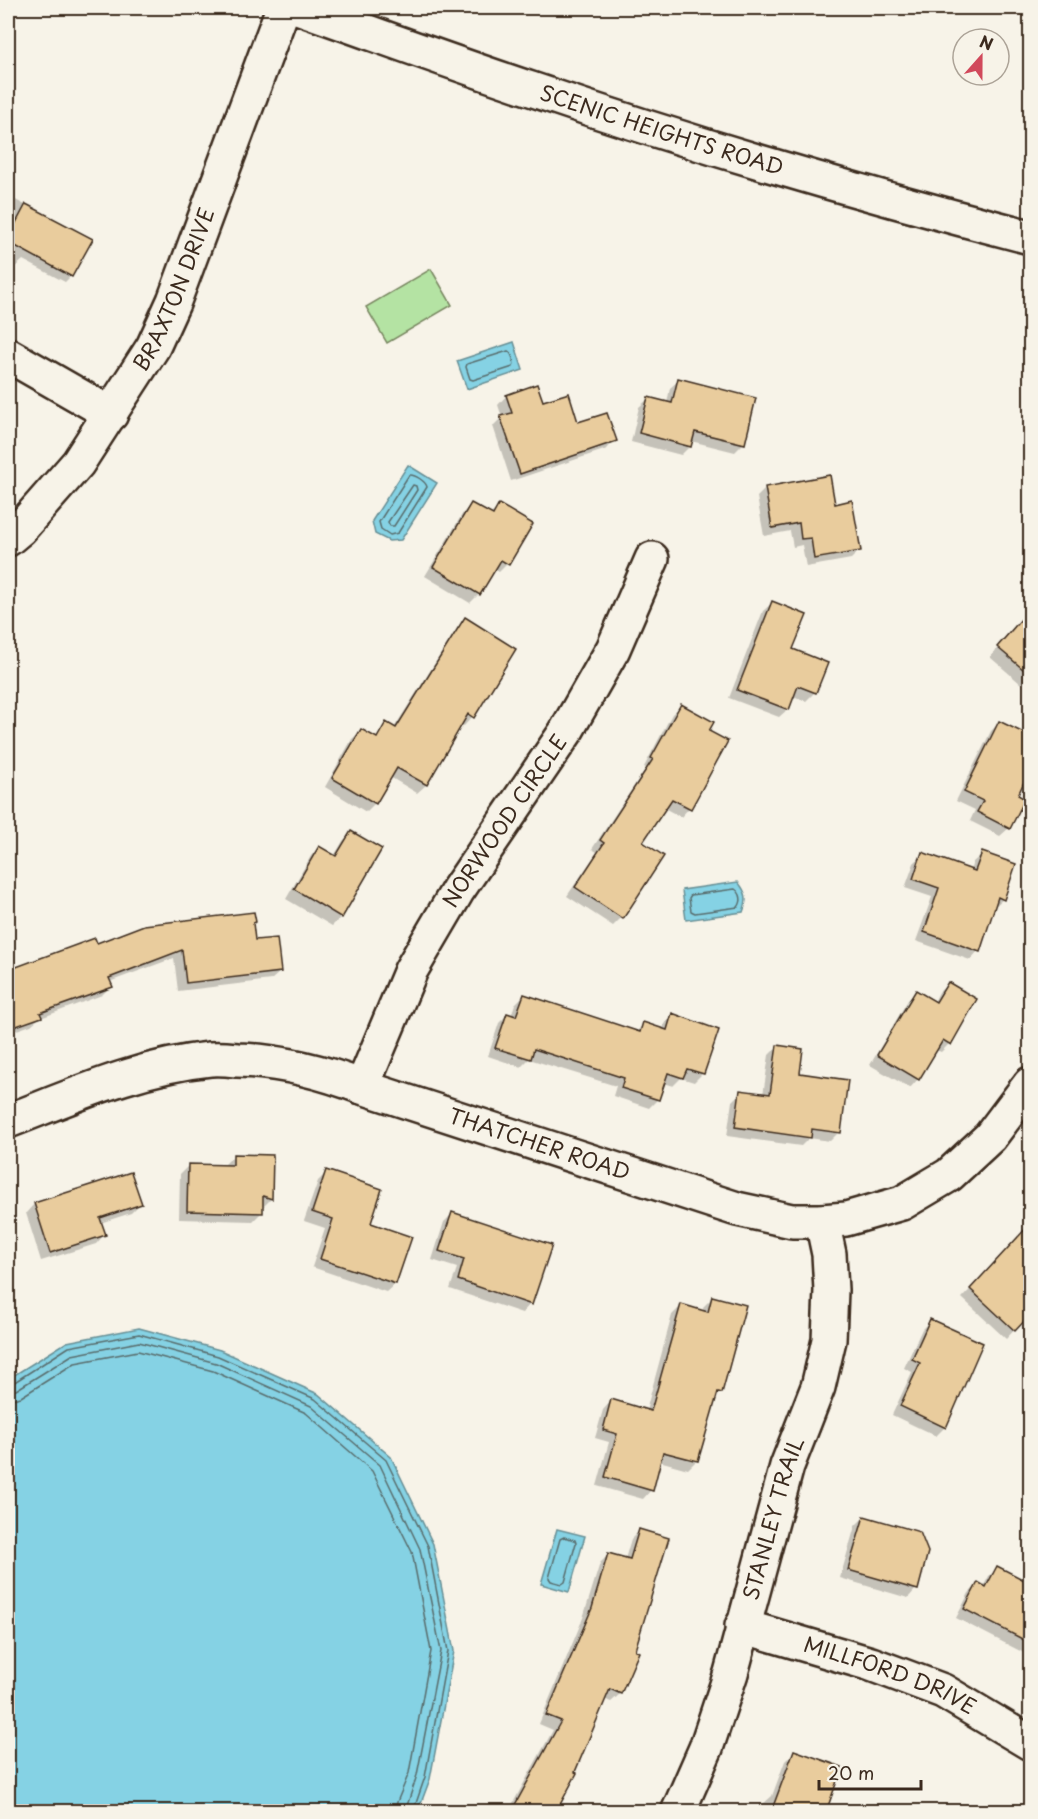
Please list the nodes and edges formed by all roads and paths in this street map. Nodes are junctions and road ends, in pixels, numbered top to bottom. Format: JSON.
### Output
{"nodes":[{"id":1,"x":283,"y":8,"type":"edge"},
{"id":2,"x":300,"y":8,"type":"edge"},
{"id":3,"x":1030,"y":237,"type":"edge"},
{"id":4,"x":8,"y":355,"type":"edge"},
{"id":5,"x":111,"y":414,"type":"junction"},
{"id":6,"x":8,"y":539,"type":"edge"},
{"id":7,"x":652,"y":559,"type":"dead end"},
{"id":8,"x":1030,"y":1084,"type":"edge"},
{"id":9,"x":362,"y":1087,"type":"junction"},
{"id":10,"x":8,"y":1121,"type":"edge"},
{"id":11,"x":822,"y":1221,"type":"junction"},
{"id":12,"x":742,"y":1626,"type":"junction"},
{"id":13,"x":1030,"y":1743,"type":"edge"},
{"id":14,"x":678,"y":1812,"type":"edge"}],
"edges":[{"from":1,"to":5,"type":"street","name":"BRAXTON DRIVE"},
{"from":2,"to":3,"type":"street","name":"SCENIC HEIGHTS ROAD"},
{"from":4,"to":5,"type":"street"},
{"from":5,"to":6,"type":"street","name":"BRAXTON DRIVE"},
{"from":7,"to":9,"type":"street","name":"NORWOOD CIRCLE"},
{"from":8,"to":11,"type":"street","name":"THATCHER ROAD"},
{"from":9,"to":10,"type":"street","name":"THATCHER ROAD"},
{"from":9,"to":11,"type":"street","name":"THATCHER ROAD"},
{"from":11,"to":12,"type":"street","name":"STANLEY TRAIL"},
{"from":12,"to":13,"type":"street","name":"MILLFORD DRIVE"},
{"from":12,"to":14,"type":"street","name":"STANLEY TRAIL"}]}
